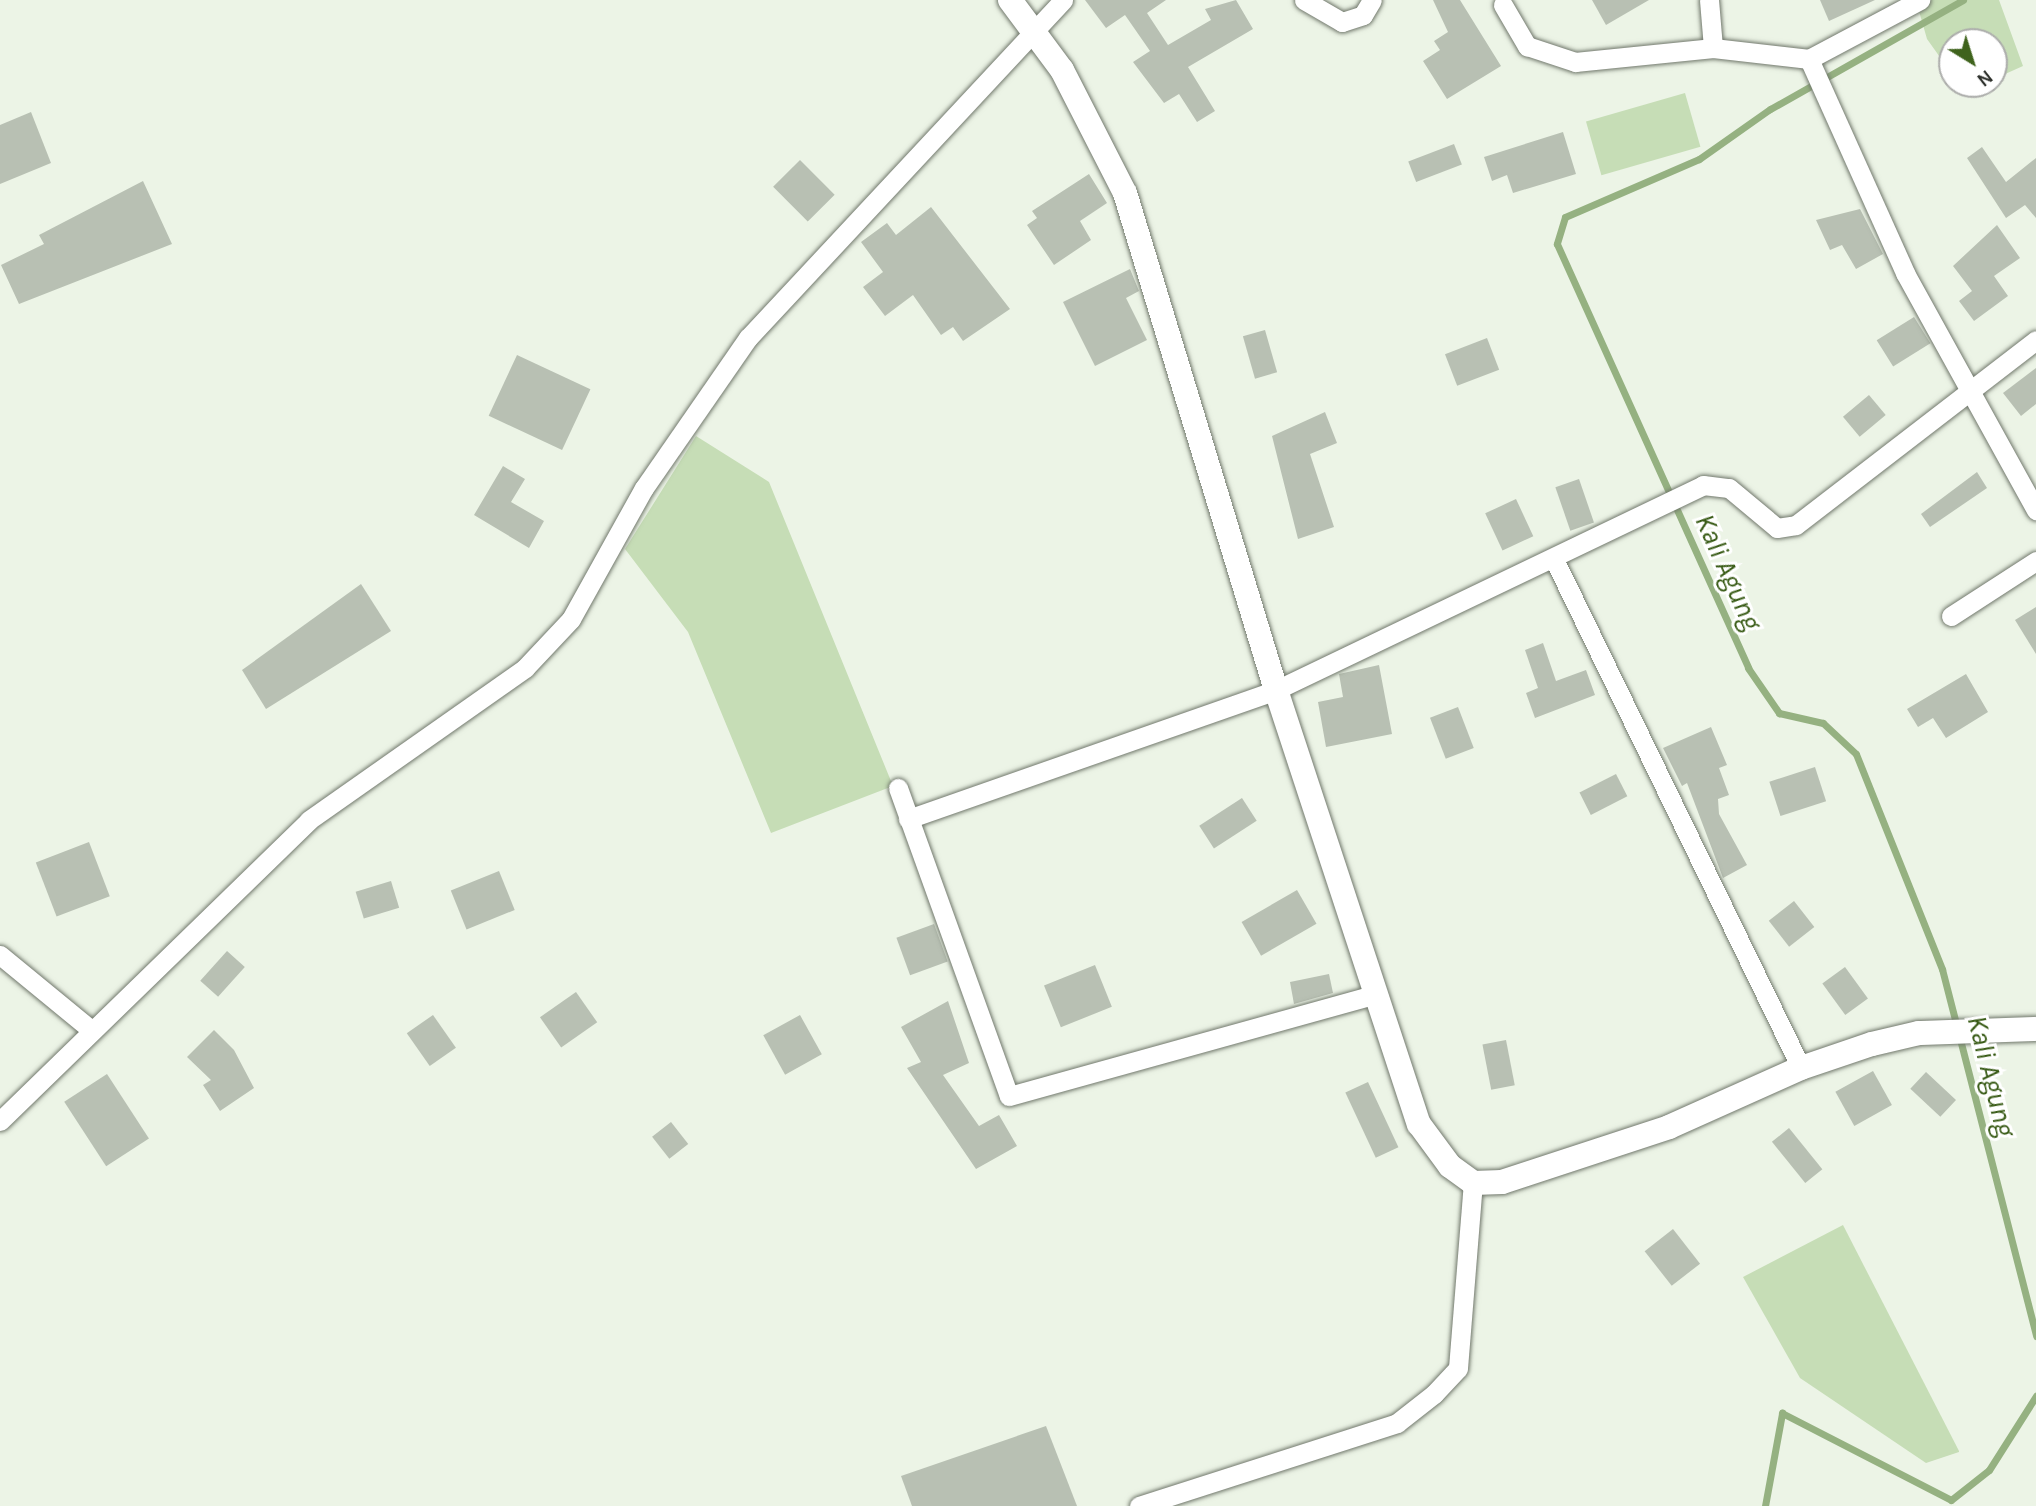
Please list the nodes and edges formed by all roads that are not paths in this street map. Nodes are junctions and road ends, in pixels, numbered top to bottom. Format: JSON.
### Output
{"nodes":[{"id":1,"x":1010,"y":0,"type":"edge"},
{"id":2,"x":1063,"y":0,"type":"edge"},
{"id":3,"x":1304,"y":0,"type":"edge"},
{"id":4,"x":1372,"y":0,"type":"edge"},
{"id":5,"x":1709,"y":0,"type":"edge"},
{"id":6,"x":1920,"y":0,"type":"edge"},
{"id":7,"x":1503,"y":5,"type":"dead end"},
{"id":8,"x":1033,"y":28,"type":"junction"},
{"id":9,"x":1713,"y":48,"type":"junction"},
{"id":10,"x":1811,"y":63,"type":"junction"},
{"id":11,"x":2036,"y":340,"type":"edge"},
{"id":12,"x":1970,"y":393,"type":"junction"},
{"id":13,"x":2036,"y":510,"type":"edge"},
{"id":14,"x":1554,"y":559,"type":"junction"},
{"id":15,"x":2036,"y":561,"type":"edge"},
{"id":16,"x":1951,"y":617,"type":"dead end"},
{"id":17,"x":1276,"y":690,"type":"junction"},
{"id":18,"x":898,"y":788,"type":"dead end"},
{"id":19,"x":908,"y":819,"type":"junction"},
{"id":20,"x":0,"y":955,"type":"edge"},
{"id":21,"x":1376,"y":994,"type":"junction"},
{"id":22,"x":2036,"y":1029,"type":"edge"},
{"id":23,"x":90,"y":1030,"type":"junction"},
{"id":24,"x":1801,"y":1068,"type":"junction"},
{"id":25,"x":0,"y":1121,"type":"edge"},
{"id":26,"x":1473,"y":1183,"type":"junction"},
{"id":27,"x":1139,"y":1506,"type":"edge"}],
"edges":[{"from":1,"to":8,"type":"street"},
{"from":2,"to":8,"type":"street"},
{"from":3,"to":4,"type":"street"},
{"from":5,"to":9,"type":"street"},
{"from":6,"to":10,"type":"street"},
{"from":7,"to":9,"type":"street"},
{"from":8,"to":17,"type":"street"},
{"from":8,"to":23,"type":"street"},
{"from":9,"to":10,"type":"street"},
{"from":10,"to":12,"type":"street"},
{"from":11,"to":12,"type":"street"},
{"from":12,"to":13,"type":"street"},
{"from":12,"to":14,"type":"street"},
{"from":14,"to":17,"type":"street"},
{"from":14,"to":24,"type":"street"},
{"from":15,"to":16,"type":"street"},
{"from":17,"to":19,"type":"street"},
{"from":17,"to":21,"type":"street"},
{"from":18,"to":19,"type":"street"},
{"from":19,"to":21,"type":"street"},
{"from":20,"to":23,"type":"street"},
{"from":21,"to":26,"type":"street"},
{"from":22,"to":24,"type":"street"},
{"from":23,"to":25,"type":"street"},
{"from":24,"to":26,"type":"street"},
{"from":26,"to":27,"type":"street"}]}
